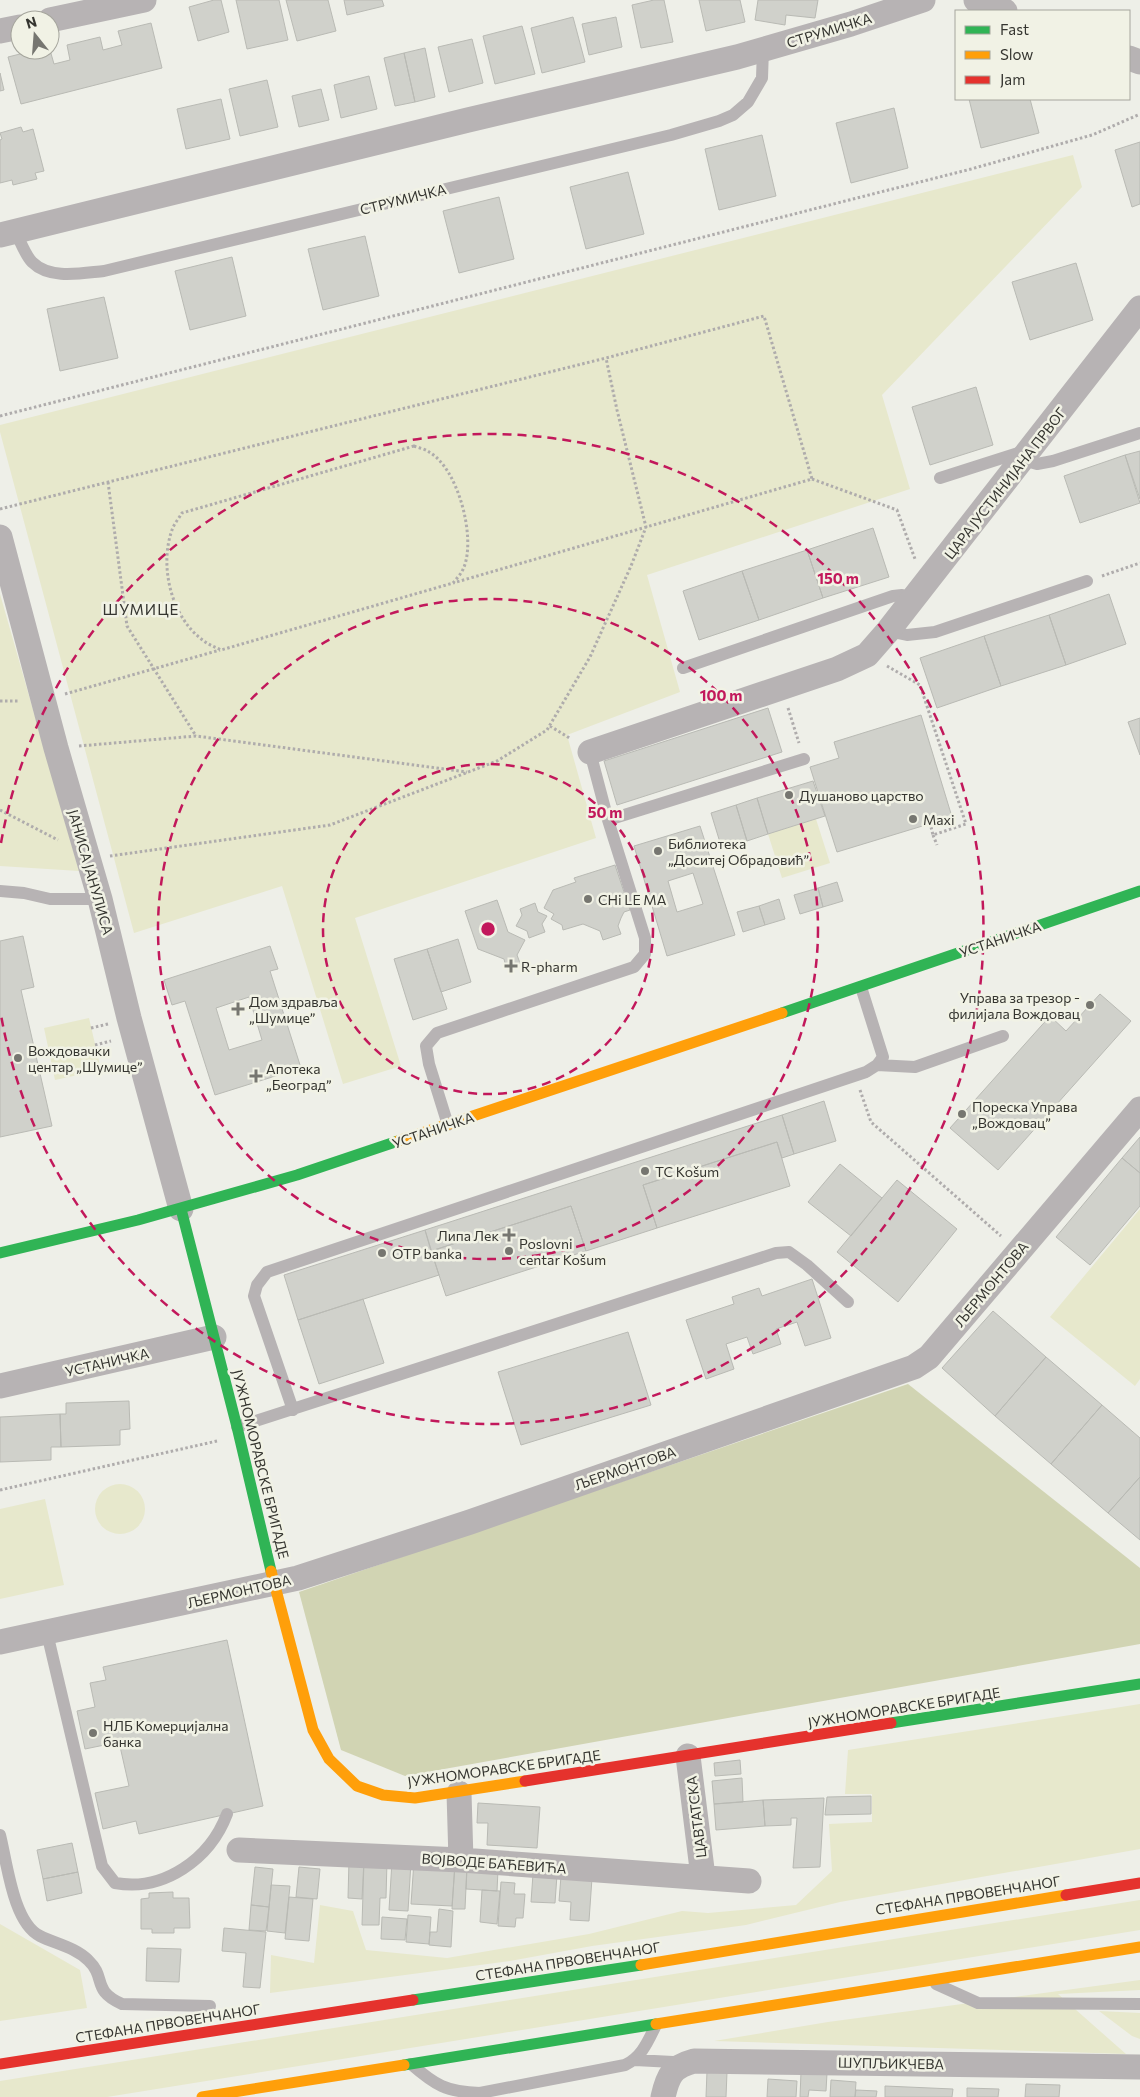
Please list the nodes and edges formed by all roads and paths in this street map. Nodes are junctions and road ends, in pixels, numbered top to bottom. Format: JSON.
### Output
{"nodes":[{"id":1,"x":144,"y":0,"type":"edge"},
{"id":2,"x":923,"y":0,"type":"edge"},
{"id":3,"x":976,"y":0,"type":"edge"},
{"id":4,"x":1002,"y":10,"type":"edge"},
{"id":5,"x":60,"y":18,"type":"edge"},
{"id":6,"x":763,"y":49,"type":"junction"},
{"id":7,"x":1140,"y":114,"type":"edge"},
{"id":8,"x":8,"y":233,"type":"edge"},
{"id":9,"x":1140,"y":308,"type":"edge"},
{"id":10,"x":606,"y":358,"type":"junction"},
{"id":11,"x":0,"y":416,"type":"edge"},
{"id":12,"x":1140,"y":433,"type":"edge"},
{"id":13,"x":1027,"y":454,"type":"junction"},
{"id":14,"x":940,"y":478,"type":"dead end"},
{"id":15,"x":812,"y":479,"type":"junction"},
{"id":16,"x":108,"y":482,"type":"junction"},
{"id":17,"x":0,"y":509,"type":"edge"},
{"id":18,"x":646,"y":527,"type":"junction"},
{"id":19,"x":0,"y":537,"type":"edge"},
{"id":20,"x":914,"y":557,"type":"dead end"},
{"id":21,"x":1140,"y":564,"type":"edge"},
{"id":22,"x":1087,"y":581,"type":"joint"},
{"id":23,"x":453,"y":583,"type":"junction"},
{"id":24,"x":914,"y":599,"type":"junction"},
{"id":25,"x":888,"y":631,"type":"junction"},
{"id":26,"x":221,"y":650,"type":"junction"},
{"id":27,"x":867,"y":654,"type":"junction"},
{"id":28,"x":153,"y":668,"type":"junction"},
{"id":29,"x":683,"y":668,"type":"dead end"},
{"id":30,"x":782,"y":688,"type":"junction"},
{"id":31,"x":43,"y":700,"type":"junction"},
{"id":32,"x":196,"y":736,"type":"junction"},
{"id":33,"x":56,"y":748,"type":"junction"},
{"id":34,"x":590,"y":752,"type":"joint"},
{"id":35,"x":804,"y":759,"type":"joint"},
{"id":36,"x":468,"y":772,"type":"junction"},
{"id":37,"x":0,"y":810,"type":"edge"},
{"id":38,"x":608,"y":820,"type":"junction"},
{"id":39,"x":930,"y":823,"type":"dead end"},
{"id":40,"x":933,"y":835,"type":"junction"},
{"id":41,"x":937,"y":845,"type":"dead end"},
{"id":42,"x":87,"y":855,"type":"junction"},
{"id":43,"x":0,"y":891,"type":"edge"},
{"id":44,"x":1140,"y":891,"type":"edge"},
{"id":45,"x":100,"y":899,"type":"junction"},
{"id":46,"x":861,"y":987,"type":"junction"},
{"id":47,"x":1004,"y":1036,"type":"dead end"},
{"id":48,"x":877,"y":1065,"type":"junction"},
{"id":49,"x":856,"y":1075,"type":"junction"},
{"id":50,"x":1140,"y":1109,"type":"edge"},
{"id":51,"x":448,"y":1125,"type":"junction"},
{"id":52,"x":181,"y":1209,"type":"junction"},
{"id":53,"x":1019,"y":1251,"type":"junction"},
{"id":54,"x":0,"y":1254,"type":"edge"},
{"id":55,"x":848,"y":1302,"type":"dead end"},
{"id":56,"x":214,"y":1337,"type":"junction"},
{"id":57,"x":0,"y":1386,"type":"edge"},
{"id":58,"x":293,"y":1410,"type":"junction"},
{"id":59,"x":238,"y":1431,"type":"junction"},
{"id":60,"x":0,"y":1490,"type":"edge"},
{"id":61,"x":274,"y":1584,"type":"junction"},
{"id":62,"x":47,"y":1632,"type":"junction"},
{"id":63,"x":0,"y":1642,"type":"edge"},
{"id":64,"x":1140,"y":1684,"type":"edge"},
{"id":65,"x":688,"y":1756,"type":"junction"},
{"id":66,"x":459,"y":1792,"type":"junction"},
{"id":67,"x":227,"y":1814,"type":"dead end"},
{"id":68,"x":0,"y":1835,"type":"edge"},
{"id":69,"x":239,"y":1850,"type":"dead end"},
{"id":70,"x":461,"y":1860,"type":"junction"},
{"id":71,"x":703,"y":1877,"type":"junction"},
{"id":72,"x":749,"y":1881,"type":"dead end"},
{"id":73,"x":1140,"y":1883,"type":"edge"},
{"id":74,"x":1140,"y":1947,"type":"edge"},
{"id":75,"x":928,"y":1980,"type":"junction"},
{"id":76,"x":1140,"y":2004,"type":"edge"},
{"id":77,"x":210,"y":2006,"type":"dead end"},
{"id":78,"x":657,"y":2024,"type":"junction"},
{"id":79,"x":635,"y":2060,"type":"junction"},
{"id":80,"x":0,"y":2064,"type":"edge"},
{"id":81,"x":411,"y":2064,"type":"junction"},
{"id":82,"x":680,"y":2065,"type":"junction"},
{"id":83,"x":1140,"y":2067,"type":"edge"},
{"id":84,"x":202,"y":2097,"type":"edge"},
{"id":85,"x":663,"y":2097,"type":"edge"}],
"edges":[{"from":1,"to":5,"type":"street"},
{"from":2,"to":6,"type":"street","name":"СТРУМИЧКА"},
{"from":3,"to":4,"type":"street"},
{"from":6,"to":8,"type":"street","name":"СТРУМИЧКА"},
{"from":6,"to":8,"type":"lane","name":"СТРУМИЧКА"},
{"from":7,"to":11,"type":"path"},
{"from":9,"to":13,"type":"street","name":"ЦАРА ЈУСТИНИЈАНА ПРВОГ"},
{"from":10,"to":15,"type":"path"},
{"from":10,"to":16,"type":"path"},
{"from":10,"to":18,"type":"path"},
{"from":12,"to":13,"type":"lane"},
{"from":13,"to":14,"type":"lane"},
{"from":13,"to":24,"type":"street","name":"ЦАРА ЈУСТИНИЈАНА ПРВОГ"},
{"from":15,"to":18,"type":"path"},
{"from":15,"to":20,"type":"path"},
{"from":16,"to":17,"type":"path"},
{"from":16,"to":28,"type":"path"},
{"from":18,"to":23,"type":"path"},
{"from":18,"to":36,"type":"path"},
{"from":19,"to":31,"type":"street","name":"ЈАНИСА ЈАНУЛИСА"},
{"from":21,"to":22,"type":"path"},
{"from":22,"to":25,"type":"lane"},
{"from":23,"to":26,"type":"path"},
{"from":23,"to":26,"type":"path"},
{"from":24,"to":25,"type":"street","name":"ЦАРА ЈУСТИНИЈАНА ПРВОГ"},
{"from":24,"to":29,"type":"lane"},
{"from":25,"to":27,"type":"street","name":"ЦАРА ЈУСТИНИЈАНА ПРВОГ"},
{"from":26,"to":28,"type":"path"},
{"from":27,"to":30,"type":"street"},
{"from":27,"to":40,"type":"path"},
{"from":28,"to":31,"type":"path"},
{"from":28,"to":32,"type":"path"},
{"from":30,"to":34,"type":"street"},
{"from":30,"to":35,"type":"path"},
{"from":31,"to":33,"type":"street","name":"ЈАНИСА ЈАНУЛИСА"},
{"from":32,"to":33,"type":"path"},
{"from":32,"to":36,"type":"path"},
{"from":33,"to":42,"type":"street","name":"ЈАНИСА ЈАНУЛИСА"},
{"from":34,"to":38,"type":"lane"},
{"from":35,"to":38,"type":"lane"},
{"from":36,"to":42,"type":"path"},
{"from":37,"to":42,"type":"path"},
{"from":38,"to":51,"type":"lane"},
{"from":39,"to":40,"type":"path"},
{"from":40,"to":41,"type":"path"},
{"from":42,"to":45,"type":"street","name":"ЈАНИСА ЈАНУЛИСА"},
{"from":43,"to":45,"type":"lane"},
{"from":44,"to":46,"type":"main road","name":"УСТАНИЧКА"},
{"from":45,"to":52,"type":"street","name":"ЈАНИСА ЈАНУЛИСА"},
{"from":46,"to":48,"type":"lane"},
{"from":46,"to":51,"type":"main road","name":"УСТАНИЧКА"},
{"from":47,"to":48,"type":"lane"},
{"from":48,"to":49,"type":"lane"},
{"from":49,"to":53,"type":"path"},
{"from":49,"to":58,"type":"lane"},
{"from":50,"to":53,"type":"street","name":"ЉЕРМОНТОВА"},
{"from":51,"to":52,"type":"main road","name":"УСТАНИЧКА"},
{"from":52,"to":54,"type":"main road","name":"УСТАНИЧКА"},
{"from":52,"to":56,"type":"main road","name":"ЈУЖНОМОРАВСКЕ БРИГАДЕ"},
{"from":53,"to":61,"type":"street","name":"ЉЕРМОНТОВА"},
{"from":55,"to":58,"type":"lane"},
{"from":56,"to":57,"type":"street","name":"УСТАНИЧКА"},
{"from":56,"to":59,"type":"main road","name":"ЈУЖНОМОРАВСКЕ БРИГАДЕ"},
{"from":58,"to":59,"type":"lane"},
{"from":59,"to":60,"type":"path"},
{"from":59,"to":61,"type":"main road","name":"ЈУЖНОМОРАВСКЕ БРИГАДЕ"},
{"from":61,"to":62,"type":"street","name":"ЉЕРМОНТОВА"},
{"from":61,"to":66,"type":"main road","name":"ЈУЖНОМОРАВСКЕ БРИГАДЕ"},
{"from":62,"to":63,"type":"street","name":"ЉЕРМОНТОВА"},
{"from":62,"to":67,"type":"lane"},
{"from":64,"to":65,"type":"main road","name":"ЈУЖНОМОРАВСКЕ БРИГАДЕ"},
{"from":65,"to":66,"type":"main road","name":"ЈУЖНОМОРАВСКЕ БРИГАДЕ"},
{"from":65,"to":71,"type":"street","name":"ЦАВТАТСКА"},
{"from":66,"to":70,"type":"street"},
{"from":68,"to":77,"type":"lane"},
{"from":69,"to":70,"type":"street","name":"ВОЈВОДЕ БАЋЕВИЋА"},
{"from":70,"to":71,"type":"street","name":"ВОЈВОДЕ БАЋЕВИЋА"},
{"from":71,"to":72,"type":"street","name":"ВОЈВОДЕ БАЋЕВИЋА"},
{"from":73,"to":80,"type":"main road","name":"СТЕФАНА ПРВОВЕНЧАНОГ"},
{"from":74,"to":75,"type":"main road"},
{"from":75,"to":76,"type":"lane"},
{"from":75,"to":78,"type":"main road"},
{"from":78,"to":79,"type":"lane"},
{"from":78,"to":81,"type":"main road"},
{"from":79,"to":81,"type":"lane"},
{"from":79,"to":82,"type":"lane"},
{"from":81,"to":84,"type":"main road"},
{"from":82,"to":83,"type":"street","name":"ШУПЉИКЧЕВА"},
{"from":82,"to":85,"type":"street"}]}
